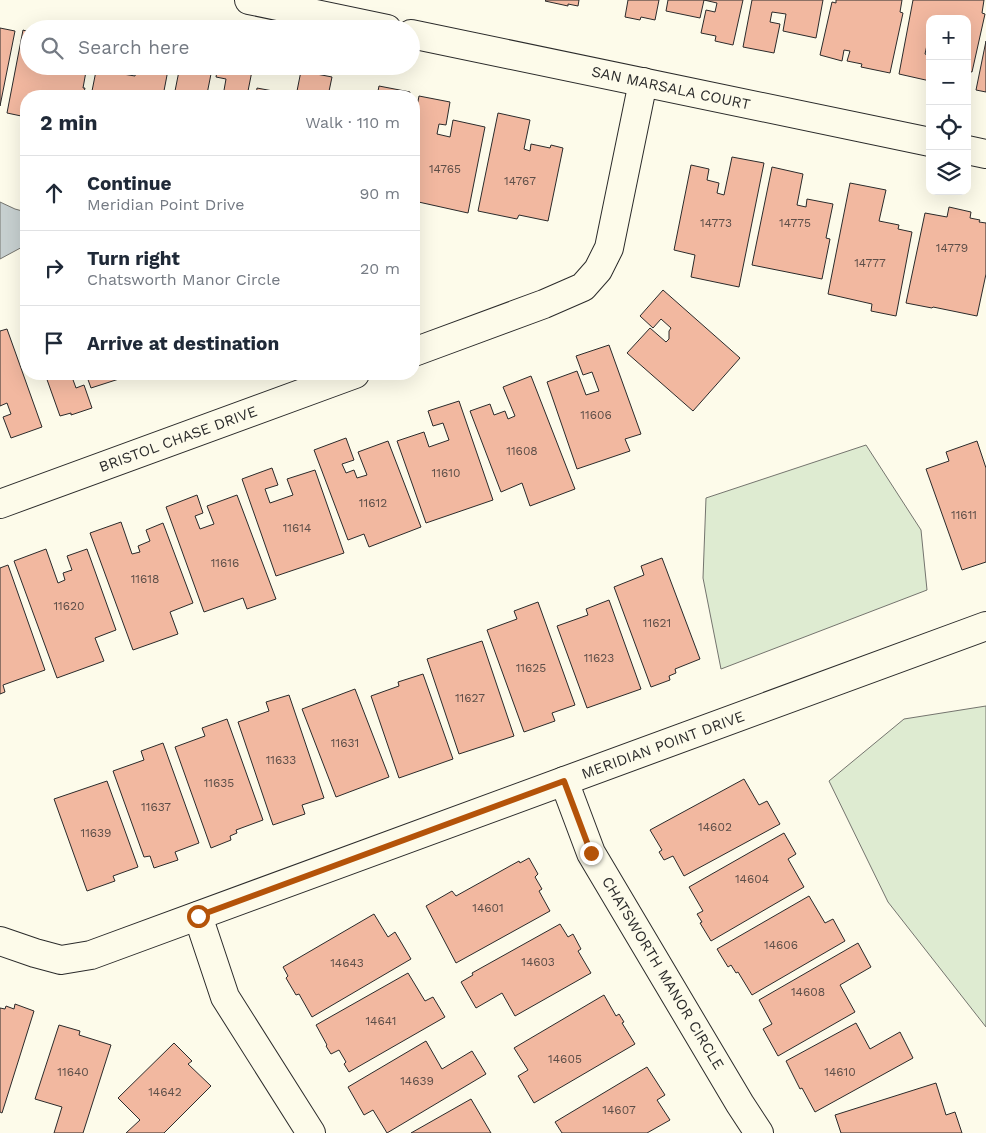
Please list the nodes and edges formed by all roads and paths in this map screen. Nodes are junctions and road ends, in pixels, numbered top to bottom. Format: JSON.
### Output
{"nodes":[{"id":1,"x":249,"y":0,"type":"edge"},
{"id":2,"x":345,"y":20,"type":"edge"},
{"id":3,"x":420,"y":36,"type":"edge"},
{"id":4,"x":643,"y":82,"type":"junction"},
{"id":5,"x":926,"y":141,"type":"edge"},
{"id":6,"x":971,"y":151,"type":"edge"},
{"id":7,"x":986,"y":154,"type":"edge"},
{"id":8,"x":420,"y":350,"type":"edge"},
{"id":9,"x":339,"y":380,"type":"edge"},
{"id":10,"x":0,"y":504,"type":"edge"},
{"id":11,"x":986,"y":626,"type":"edge"},
{"id":12,"x":564,"y":781,"type":"junction"},
{"id":13,"x":198,"y":916,"type":"junction"},
{"id":14,"x":0,"y":941,"type":"edge"},
{"id":15,"x":311,"y":1133,"type":"edge"},
{"id":16,"x":759,"y":1133,"type":"edge"}],
"edges":[{"from":1,"to":2,"type":"street"},
{"from":3,"to":4,"type":"street","name":"SAN MARSALA COURT"},
{"from":4,"to":5,"type":"street","name":"SAN MARSALA COURT"},
{"from":4,"to":8,"type":"street"},
{"from":6,"to":7,"type":"street"},
{"from":9,"to":10,"type":"street","name":"BRISTOL CHASE DRIVE"},
{"from":11,"to":12,"type":"street","name":"MERIDIAN POINT DRIVE"},
{"from":12,"to":13,"type":"street","name":"MERIDIAN POINT DRIVE"},
{"from":12,"to":16,"type":"street","name":"CHATSWORTH MANOR CIRCLE"},
{"from":13,"to":14,"type":"street","name":"MERIDIAN POINT DRIVE"},
{"from":13,"to":15,"type":"street"}]}
